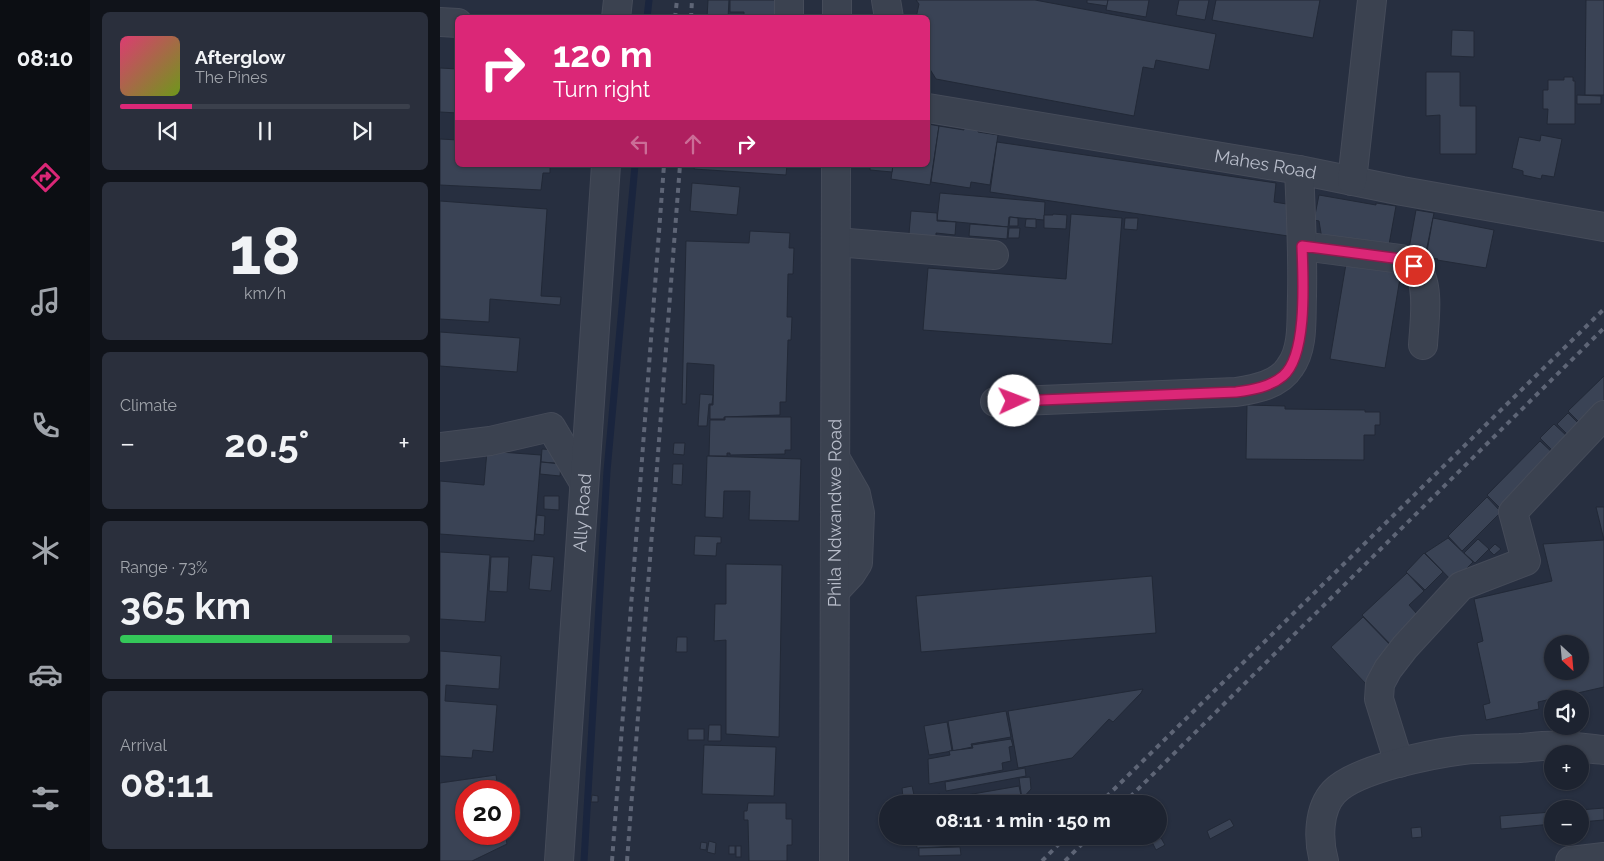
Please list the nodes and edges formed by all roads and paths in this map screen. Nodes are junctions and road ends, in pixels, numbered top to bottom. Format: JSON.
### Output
{"nodes":[{"id":1,"x":618,"y":0,"type":"edge"},
{"id":2,"x":789,"y":0,"type":"edge"},
{"id":3,"x":837,"y":0,"type":"edge"},
{"id":4,"x":886,"y":0,"type":"edge"},
{"id":5,"x":1372,"y":0,"type":"edge"},
{"id":6,"x":616,"y":15,"type":"edge"},
{"id":7,"x":789,"y":15,"type":"edge"},
{"id":8,"x":837,"y":15,"type":"edge"},
{"id":9,"x":888,"y":15,"type":"edge"},
{"id":10,"x":440,"y":22,"type":"edge"},
{"id":11,"x":455,"y":23,"type":"edge"},
{"id":12,"x":930,"y":108,"type":"edge"},
{"id":13,"x":606,"y":167,"type":"edge"},
{"id":14,"x":836,"y":167,"type":"edge"},
{"id":15,"x":1299,"y":170,"type":"junction"},
{"id":16,"x":1352,"y":181,"type":"junction"},
{"id":17,"x":1604,"y":227,"type":"edge"},
{"id":18,"x":836,"y":242,"type":"junction"},
{"id":19,"x":1302,"y":246,"type":"junction"},
{"id":20,"x":994,"y":255,"type":"dead end"},
{"id":21,"x":1423,"y":345,"type":"dead end"},
{"id":22,"x":995,"y":402,"type":"dead end"},
{"id":23,"x":1604,"y":415,"type":"edge"},
{"id":24,"x":440,"y":447,"type":"edge"},
{"id":25,"x":583,"y":482,"type":"junction"},
{"id":26,"x":1604,"y":750,"type":"edge"},
{"id":27,"x":1400,"y":763,"type":"junction"},
{"id":28,"x":1604,"y":857,"type":"edge"},
{"id":29,"x":559,"y":861,"type":"edge"},
{"id":30,"x":834,"y":861,"type":"edge"},
{"id":31,"x":1324,"y":861,"type":"edge"},
{"id":32,"x":1570,"y":861,"type":"edge"}],
"edges":[{"from":1,"to":6,"type":"street"},
{"from":2,"to":7,"type":"street"},
{"from":3,"to":8,"type":"street"},
{"from":4,"to":9,"type":"street"},
{"from":5,"to":16,"type":"street"},
{"from":10,"to":11,"type":"street"},
{"from":12,"to":15,"type":"street","name":"Mahes Road"},
{"from":13,"to":25,"type":"street","name":"Ally Road"},
{"from":14,"to":18,"type":"street","name":"Phila Ndwandwe Road"},
{"from":15,"to":16,"type":"street","name":"Mahes Road"},
{"from":15,"to":19,"type":"street"},
{"from":16,"to":17,"type":"street","name":"Mahes Road"},
{"from":18,"to":20,"type":"street"},
{"from":18,"to":30,"type":"street","name":"Phila Ndwandwe Road"},
{"from":19,"to":21,"type":"street"},
{"from":19,"to":22,"type":"street"},
{"from":23,"to":27,"type":"street"},
{"from":24,"to":25,"type":"street"},
{"from":25,"to":29,"type":"street","name":"Ally Road"},
{"from":26,"to":27,"type":"street"},
{"from":27,"to":31,"type":"street"},
{"from":28,"to":32,"type":"street"}]}
